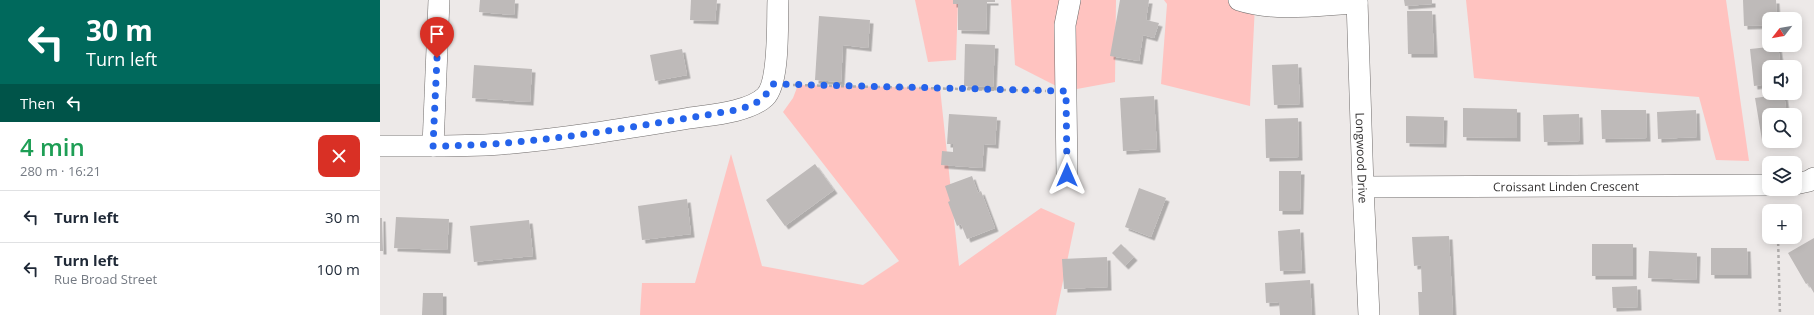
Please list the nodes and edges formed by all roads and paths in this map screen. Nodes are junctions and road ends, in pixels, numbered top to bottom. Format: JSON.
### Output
{"nodes":[{"id":1,"x":439,"y":0,"type":"edge"},
{"id":2,"x":778,"y":0,"type":"edge"},
{"id":3,"x":1070,"y":0,"type":"edge"},
{"id":4,"x":1238,"y":0,"type":"edge"},
{"id":5,"x":1357,"y":1,"type":"edge"},
{"id":6,"x":773,"y":84,"type":"junction"},
{"id":7,"x":1066,"y":91,"type":"junction"},
{"id":8,"x":380,"y":146,"type":"edge"},
{"id":9,"x":433,"y":146,"type":"junction"},
{"id":10,"x":1067,"y":175,"type":"dead end"},
{"id":11,"x":1814,"y":178,"type":"edge"},
{"id":12,"x":1802,"y":183,"type":"edge"},
{"id":13,"x":1762,"y":185,"type":"edge"},
{"id":14,"x":1362,"y":187,"type":"junction"},
{"id":15,"x":1778,"y":244,"type":"edge"},
{"id":16,"x":1369,"y":315,"type":"edge"},
{"id":17,"x":1780,"y":315,"type":"edge"}],
"edges":[{"from":1,"to":9,"type":"street"},
{"from":2,"to":6,"type":"street"},
{"from":3,"to":7,"type":"street"},
{"from":4,"to":5,"type":"street"},
{"from":5,"to":14,"type":"street","name":"Longwood Drive"},
{"from":6,"to":7,"type":"path"},
{"from":6,"to":9,"type":"street"},
{"from":7,"to":10,"type":"street"},
{"from":8,"to":9,"type":"street"},
{"from":11,"to":12,"type":"street"},
{"from":13,"to":14,"type":"street","name":"Croissant Linden Crescent"},
{"from":14,"to":16,"type":"street","name":"Longwood Drive"},
{"from":15,"to":17,"type":"path"}]}
